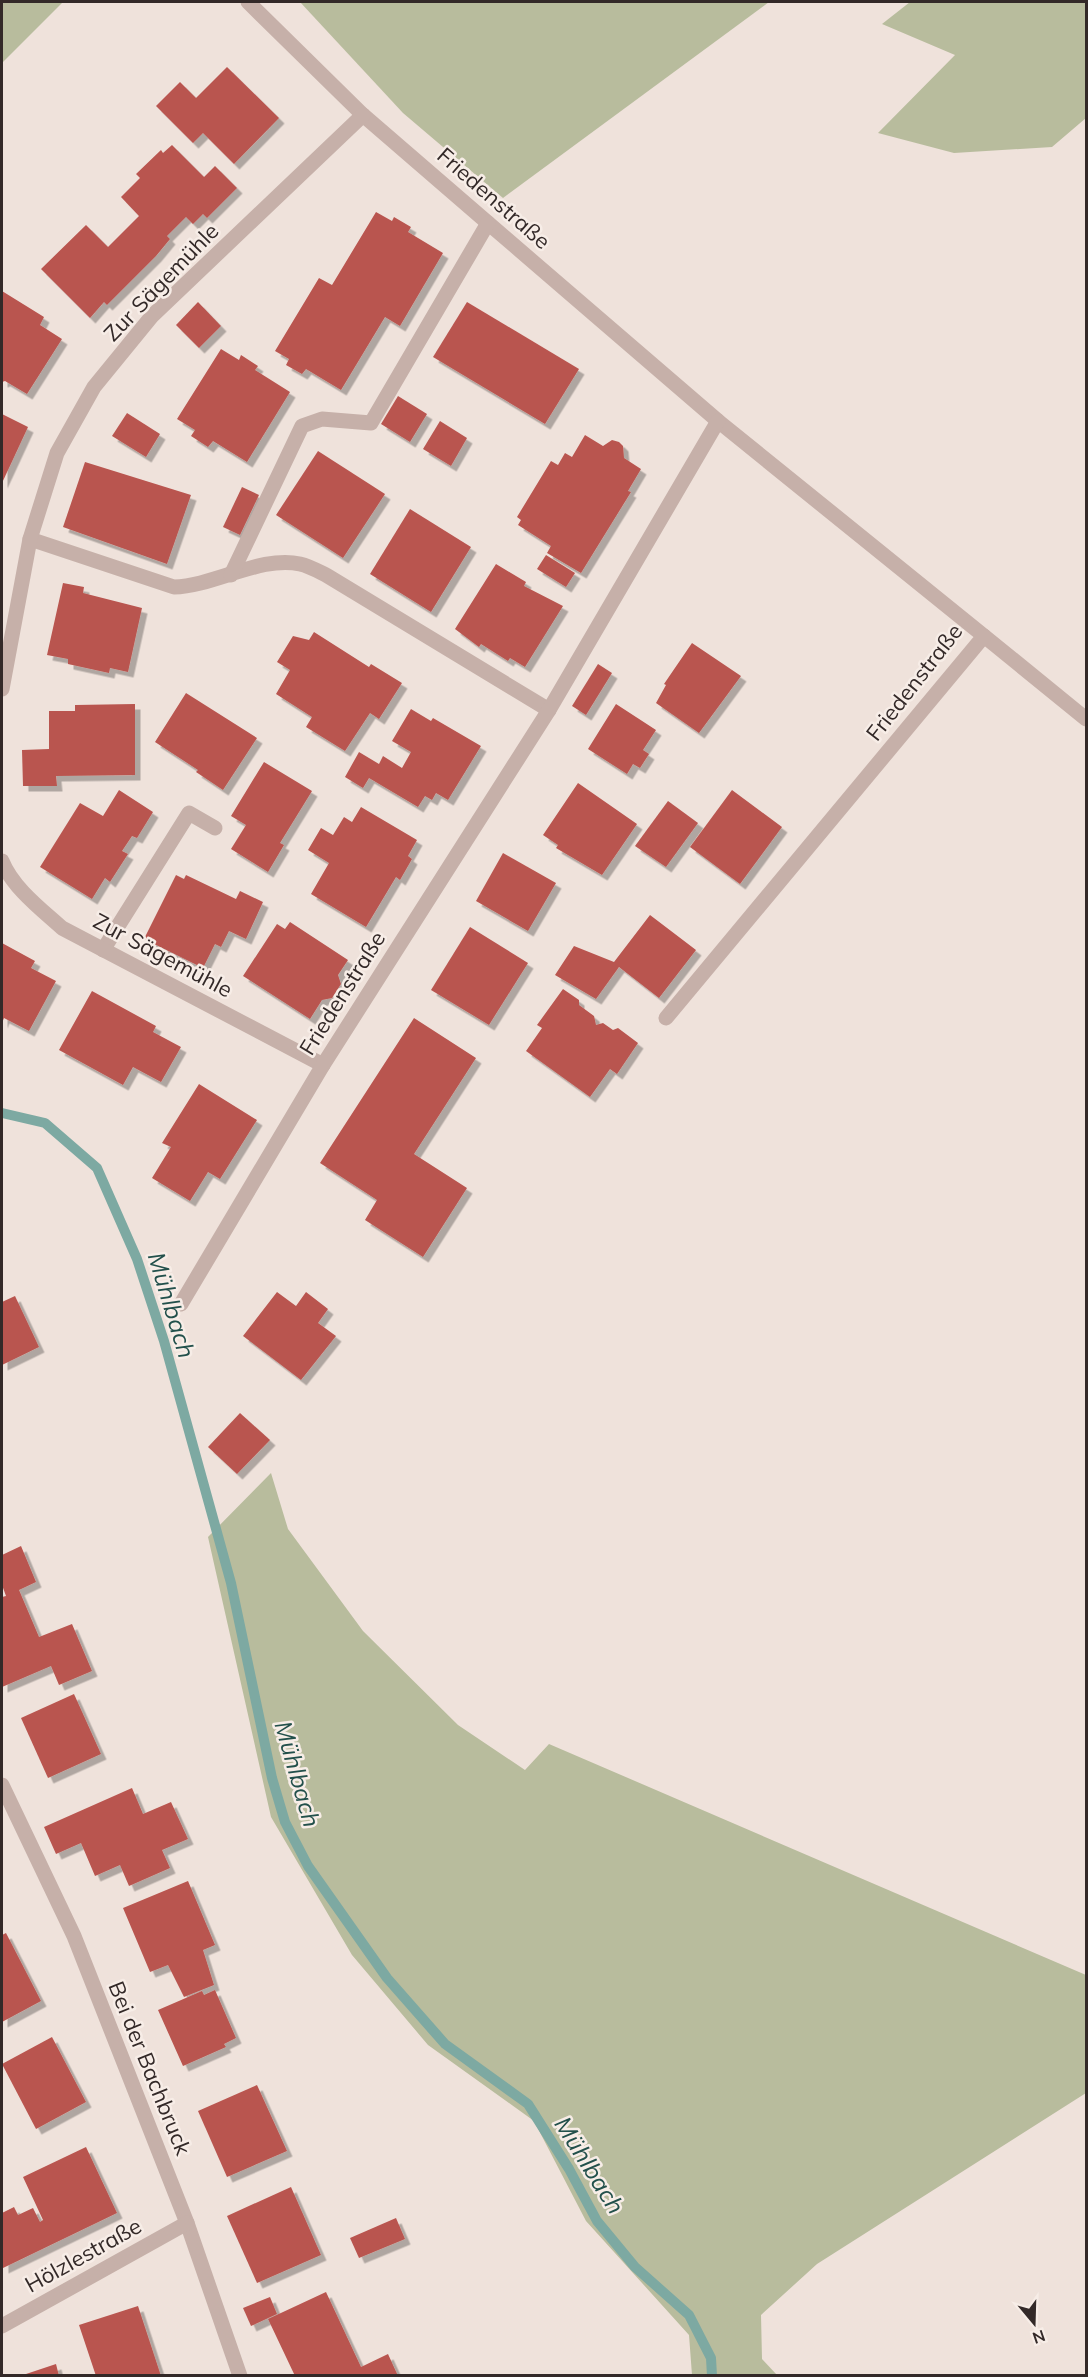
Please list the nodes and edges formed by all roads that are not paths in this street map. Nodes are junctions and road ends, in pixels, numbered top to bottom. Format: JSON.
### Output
{"nodes":[{"id":1,"x":248,"y":2,"type":"edge"},
{"id":2,"x":363,"y":115,"type":"junction"},
{"id":3,"x":488,"y":223,"type":"junction"},
{"id":4,"x":718,"y":421,"type":"junction"},
{"id":5,"x":30,"y":539,"type":"junction"},
{"id":6,"x":231,"y":575,"type":"junction"},
{"id":7,"x":984,"y":636,"type":"junction"},
{"id":8,"x":2,"y":689,"type":"edge"},
{"id":9,"x":549,"y":710,"type":"junction"},
{"id":10,"x":1086,"y":719,"type":"edge"},
{"id":11,"x":215,"y":828,"type":"dead end"},
{"id":12,"x":2,"y":861,"type":"edge"},
{"id":13,"x":103,"y":950,"type":"junction"},
{"id":14,"x":666,"y":1018,"type":"dead end"},
{"id":15,"x":323,"y":1065,"type":"junction"},
{"id":16,"x":182,"y":1304,"type":"dead end"},
{"id":17,"x":2,"y":1785,"type":"edge"},
{"id":18,"x":187,"y":2223,"type":"junction"},
{"id":19,"x":2,"y":2326,"type":"edge"},
{"id":20,"x":240,"y":2376,"type":"edge"}],
"edges":[{"from":1,"to":2,"type":"street","name":"Friedenstraße"},
{"from":2,"to":3,"type":"street","name":"Friedenstraße"},
{"from":2,"to":5,"type":"street","name":"Zur Sägemühle"},
{"from":3,"to":4,"type":"street","name":"Friedenstraße"},
{"from":3,"to":6,"type":"street"},
{"from":4,"to":7,"type":"street","name":"Friedenstraße"},
{"from":4,"to":9,"type":"street","name":"Friedenstraße"},
{"from":5,"to":6,"type":"street"},
{"from":5,"to":8,"type":"street","name":"Zur Sägemühle"},
{"from":6,"to":9,"type":"street"},
{"from":7,"to":10,"type":"street"},
{"from":7,"to":14,"type":"street","name":"Friedenstraße"},
{"from":9,"to":15,"type":"street","name":"Friedenstraße"},
{"from":11,"to":13,"type":"street"},
{"from":12,"to":13,"type":"street","name":"Zur Sägemühle"},
{"from":13,"to":15,"type":"street","name":"Zur Sägemühle"},
{"from":15,"to":16,"type":"street","name":"Friedenstraße"},
{"from":17,"to":18,"type":"street","name":"Bei der Bachbruck"},
{"from":18,"to":19,"type":"street","name":"Hölzlestraße"},
{"from":18,"to":20,"type":"street","name":"Bei der Bachbruck"}]}
